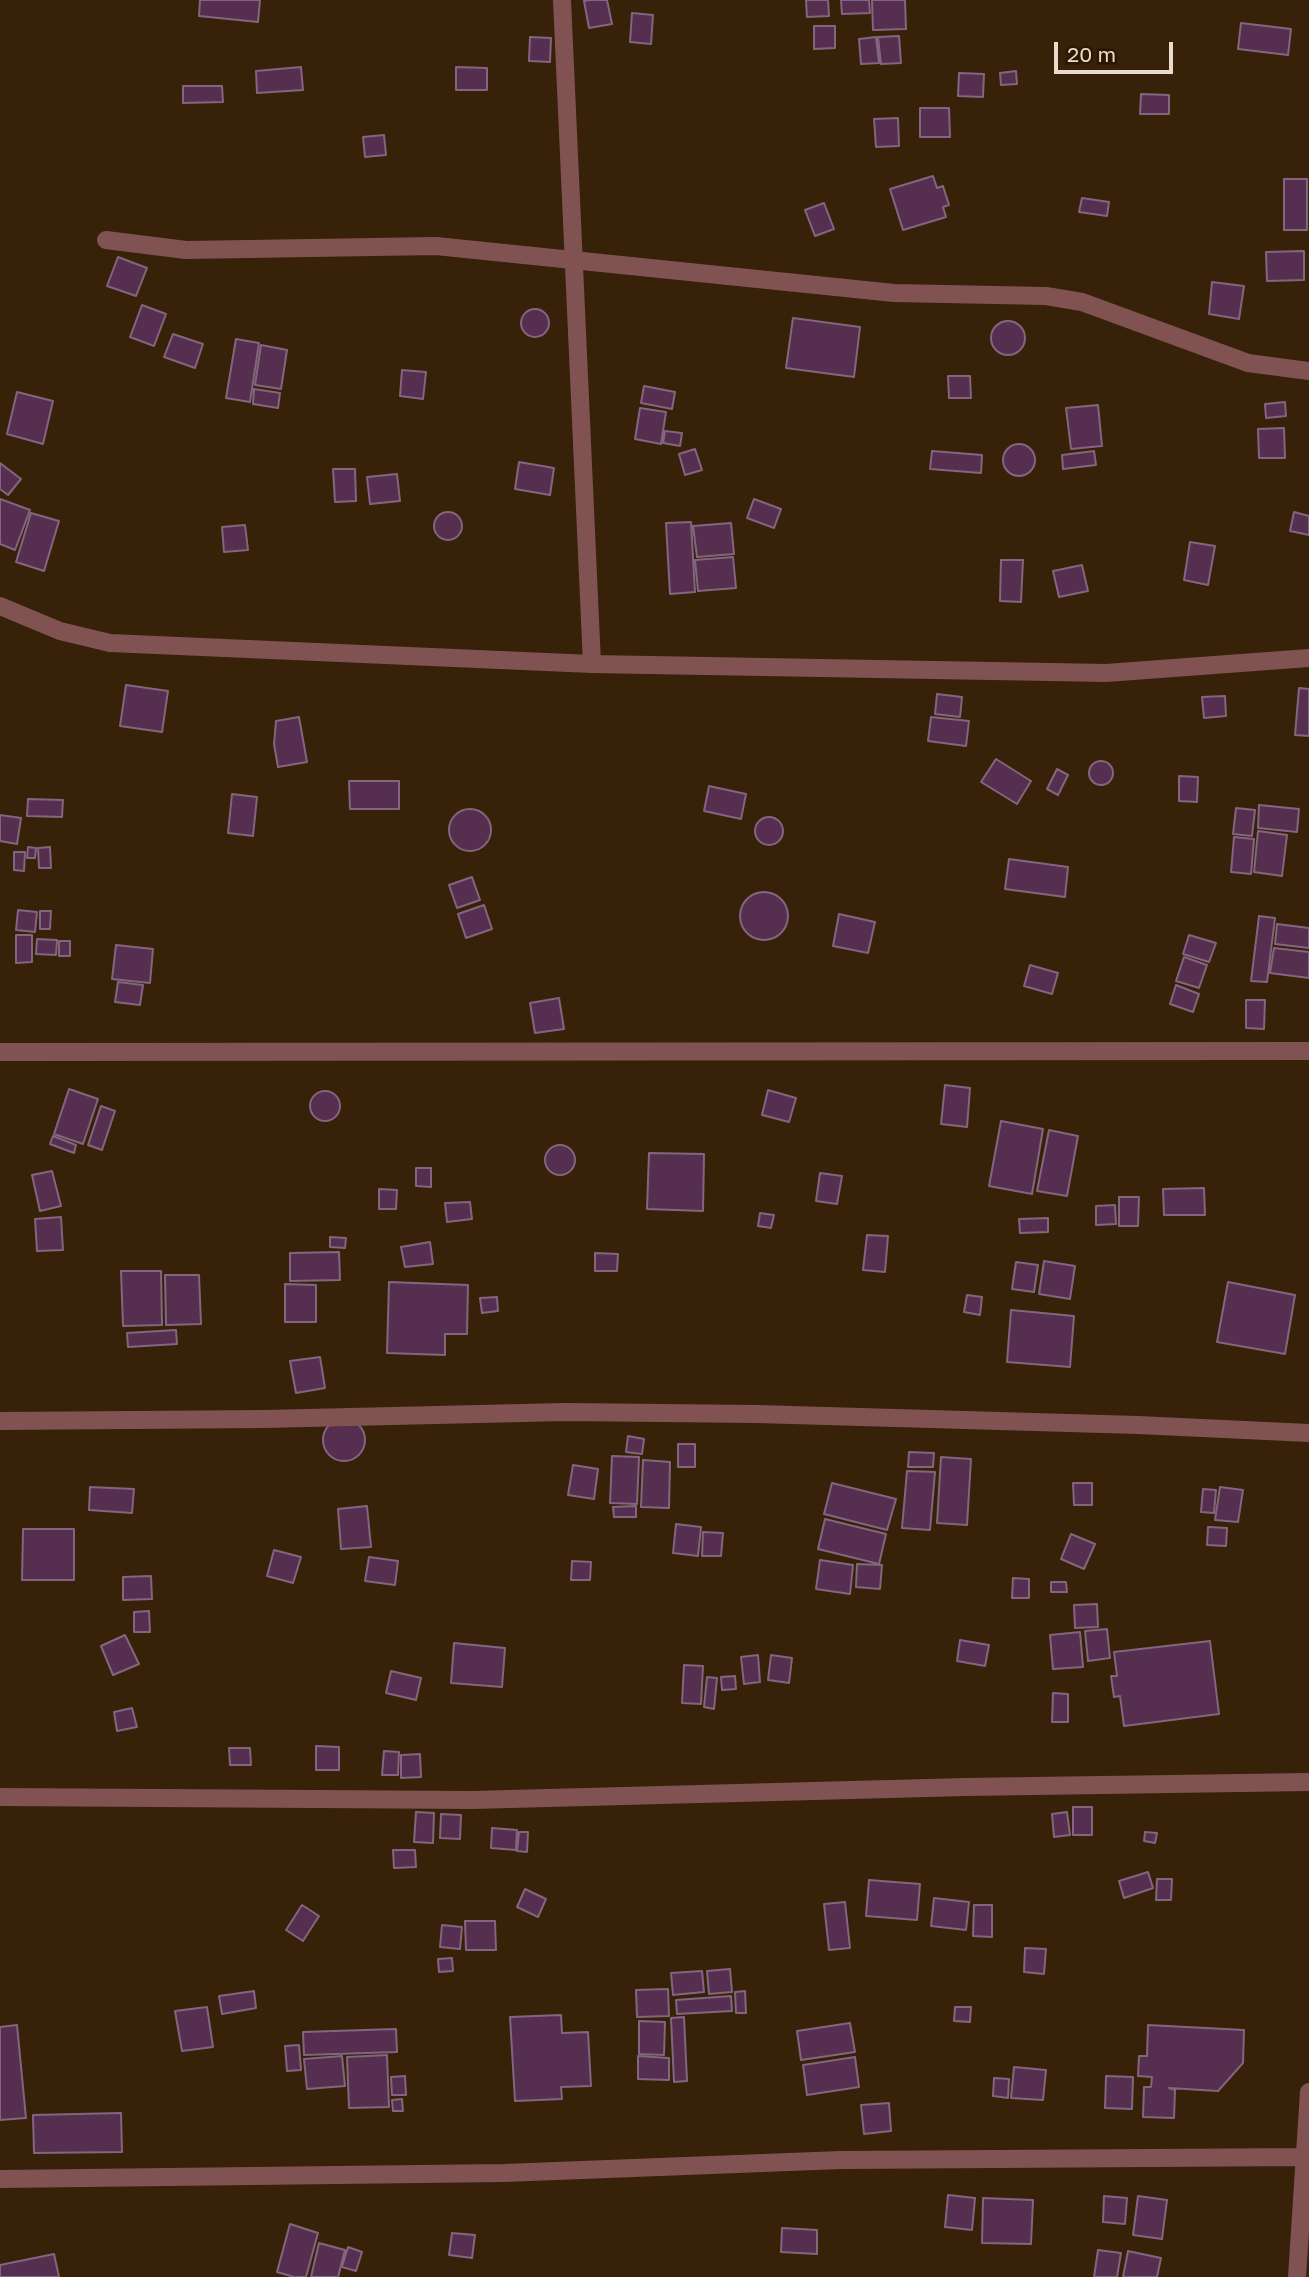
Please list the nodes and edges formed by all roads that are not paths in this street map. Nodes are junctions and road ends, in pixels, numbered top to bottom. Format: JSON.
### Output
{"nodes":[{"id":1,"x":562,"y":0,"type":"edge"},
{"id":2,"x":106,"y":240,"type":"dead end"},
{"id":3,"x":573,"y":261,"type":"junction"},
{"id":4,"x":1309,"y":371,"type":"edge"},
{"id":5,"x":0,"y":606,"type":"edge"},
{"id":6,"x":1309,"y":658,"type":"edge"},
{"id":7,"x":592,"y":664,"type":"junction"},
{"id":8,"x":1309,"y":1051,"type":"edge"},
{"id":9,"x":0,"y":1052,"type":"edge"},
{"id":10,"x":0,"y":1421,"type":"edge"},
{"id":11,"x":1309,"y":1433,"type":"edge"},
{"id":12,"x":1309,"y":1782,"type":"edge"},
{"id":13,"x":0,"y":1797,"type":"edge"},
{"id":14,"x":1309,"y":2092,"type":"edge"},
{"id":15,"x":1306,"y":2158,"type":"junction"},
{"id":16,"x":0,"y":2179,"type":"edge"},
{"id":17,"x":1297,"y":2277,"type":"edge"}],
"edges":[{"from":1,"to":3,"type":"street"},
{"from":2,"to":3,"type":"street"},
{"from":3,"to":4,"type":"street"},
{"from":3,"to":7,"type":"street"},
{"from":5,"to":7,"type":"street"},
{"from":6,"to":7,"type":"street"},
{"from":8,"to":9,"type":"street"},
{"from":10,"to":11,"type":"street"},
{"from":12,"to":13,"type":"street"},
{"from":14,"to":15,"type":"street"},
{"from":15,"to":16,"type":"street"},
{"from":15,"to":17,"type":"street"}]}
